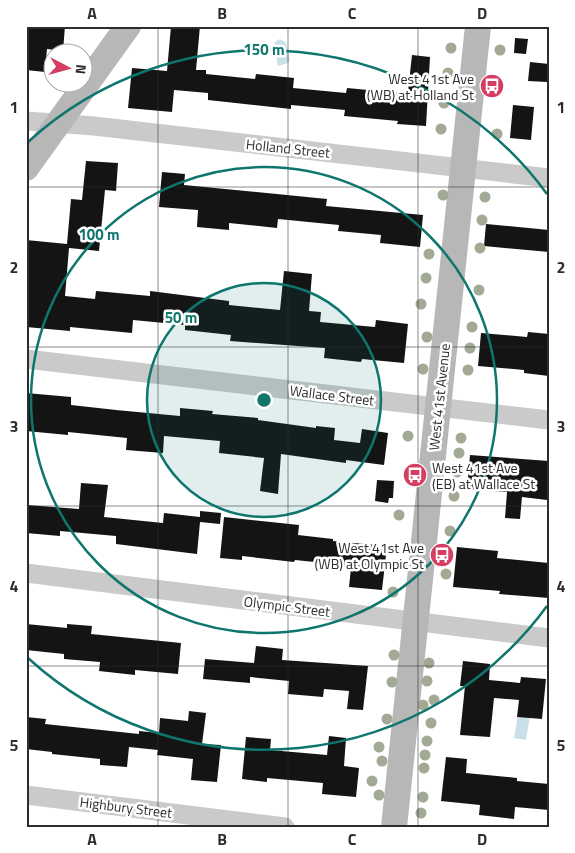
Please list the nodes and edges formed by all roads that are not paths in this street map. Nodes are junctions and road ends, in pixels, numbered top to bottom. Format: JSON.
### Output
{"nodes":[{"id":1,"x":128,"y":26,"type":"edge"},
{"id":2,"x":478,"y":26,"type":"edge"},
{"id":3,"x":26,"y":121,"type":"edge"},
{"id":4,"x":57,"y":123,"type":"junction"},
{"id":5,"x":26,"y":168,"type":"edge"},
{"id":6,"x":464,"y":168,"type":"junction"},
{"id":7,"x":549,"y":178,"type":"edge"},
{"id":8,"x":26,"y":359,"type":"edge"},
{"id":9,"x":438,"y":408,"type":"junction"},
{"id":10,"x":549,"y":420,"type":"edge"},
{"id":11,"x":26,"y":573,"type":"edge"},
{"id":12,"x":415,"y":622,"type":"junction"},
{"id":13,"x":549,"y":638,"type":"edge"},
{"id":14,"x":26,"y":795,"type":"edge"},
{"id":15,"x":285,"y":827,"type":"edge"},
{"id":16,"x":394,"y":827,"type":"edge"}],
"edges":[{"from":1,"to":4,"type":"main road"},
{"from":2,"to":6,"type":"main road","name":"West 41st Avenue"},
{"from":3,"to":4,"type":"street","name":"Holland Street"},
{"from":4,"to":5,"type":"main road"},
{"from":4,"to":6,"type":"street","name":"Holland Street"},
{"from":6,"to":7,"type":"street","name":"Holland Street"},
{"from":6,"to":9,"type":"main road","name":"West 41st Avenue"},
{"from":8,"to":9,"type":"street","name":"Wallace Street"},
{"from":9,"to":10,"type":"street","name":"Wallace Street"},
{"from":9,"to":12,"type":"main road","name":"West 41st Avenue"},
{"from":11,"to":12,"type":"street","name":"Olympic Street"},
{"from":12,"to":13,"type":"street","name":"Olympic Street"},
{"from":12,"to":16,"type":"main road","name":"West 41st Avenue"},
{"from":14,"to":15,"type":"street","name":"Highbury Street"}]}
